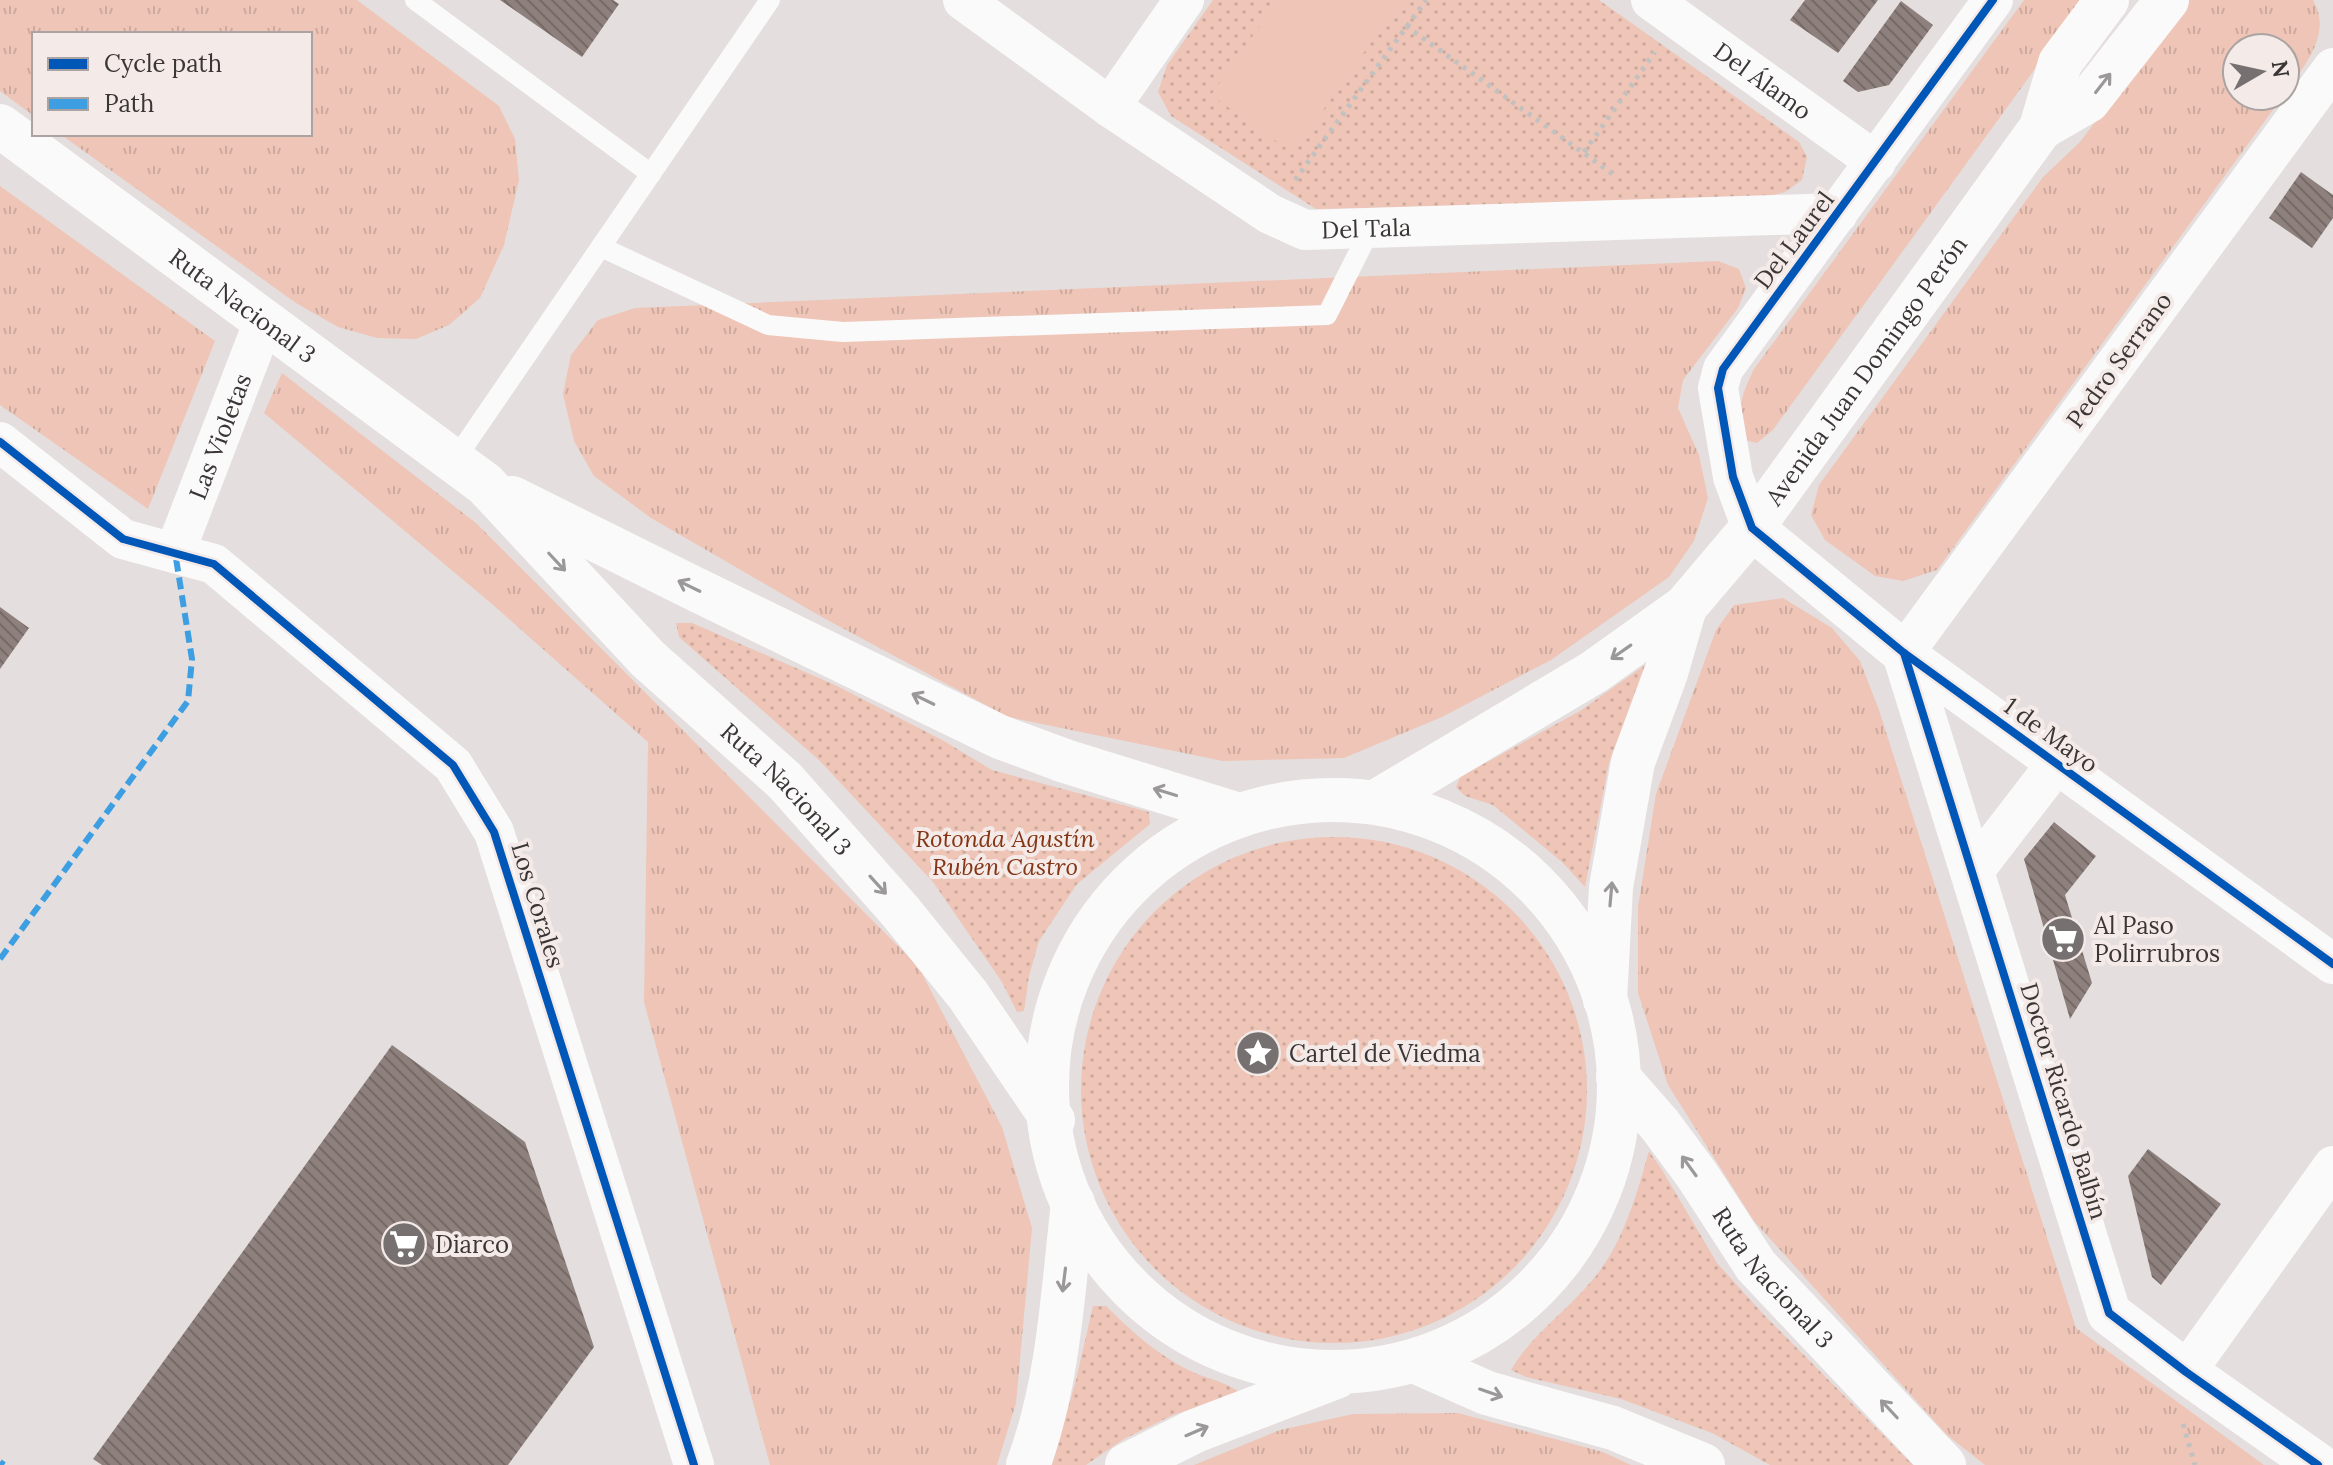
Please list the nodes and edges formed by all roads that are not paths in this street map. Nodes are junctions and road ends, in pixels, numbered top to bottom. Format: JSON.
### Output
{"nodes":[{"id":1,"x":770,"y":0,"type":"edge"},
{"id":2,"x":963,"y":0,"type":"edge"},
{"id":3,"x":1184,"y":0,"type":"edge"},
{"id":4,"x":1993,"y":0,"type":"edge"},
{"id":5,"x":2107,"y":0,"type":"edge"},
{"id":6,"x":2167,"y":0,"type":"edge"},
{"id":7,"x":424,"y":3,"type":"edge"},
{"id":8,"x":1665,"y":10,"type":"edge"},
{"id":9,"x":2333,"y":68,"type":"edge"},
{"id":10,"x":1110,"y":107,"type":"junction"},
{"id":11,"x":0,"y":126,"type":"edge"},
{"id":12,"x":2041,"y":128,"type":"junction"},
{"id":13,"x":1876,"y":162,"type":"junction"},
{"id":14,"x":651,"y":174,"type":"junction"},
{"id":15,"x":1838,"y":213,"type":"junction"},
{"id":16,"x":1371,"y":228,"type":"junction"},
{"id":17,"x":601,"y":247,"type":"junction"},
{"id":18,"x":264,"y":321,"type":"junction"},
{"id":19,"x":0,"y":442,"type":"edge"},
{"id":20,"x":469,"y":473,"type":"junction"},
{"id":21,"x":1752,"y":528,"type":"junction"},
{"id":22,"x":175,"y":552,"type":"junction"},
{"id":23,"x":1685,"y":607,"type":"junction"},
{"id":24,"x":1904,"y":653,"type":"junction"},
{"id":25,"x":2057,"y":763,"type":"junction"},
{"id":26,"x":1379,"y":800,"type":"junction"},
{"id":27,"x":1239,"y":815,"type":"junction"},
{"id":28,"x":1973,"y":872,"type":"junction"},
{"id":29,"x":2333,"y":964,"type":"edge"},
{"id":30,"x":1605,"y":1000,"type":"junction"},
{"id":31,"x":1618,"y":1077,"type":"junction"},
{"id":32,"x":1054,"y":1122,"type":"junction"},
{"id":33,"x":2333,"y":1166,"type":"edge"},
{"id":34,"x":1073,"y":1203,"type":"junction"},
{"id":35,"x":1419,"y":1363,"type":"junction"},
{"id":36,"x":2186,"y":1372,"type":"junction"},
{"id":37,"x":1336,"y":1377,"type":"junction"},
{"id":38,"x":694,"y":1465,"type":"edge"},
{"id":39,"x":1028,"y":1465,"type":"edge"},
{"id":40,"x":1127,"y":1465,"type":"edge"},
{"id":41,"x":1703,"y":1465,"type":"edge"},
{"id":42,"x":1944,"y":1465,"type":"edge"},
{"id":43,"x":2318,"y":1465,"type":"edge"}],
"edges":[{"from":1,"to":14,"type":"lane"},
{"from":2,"to":10,"type":"street","name":"Del Tala"},
{"from":3,"to":10,"type":"street"},
{"from":4,"to":13,"type":"street","name":"Del Laurel"},
{"from":5,"to":12,"type":"main road","name":"Avenida Juan Domingo Perón"},
{"from":12,"to":6,"type":"main road","name":"Avenida Juan Domingo Perón","one_way":true},
{"from":7,"to":14,"type":"lane"},
{"from":8,"to":13,"type":"street","name":"Del Álamo"},
{"from":9,"to":24,"type":"street","name":"Pedro Serrano"},
{"from":10,"to":16,"type":"street","name":"Del Tala"},
{"from":11,"to":18,"type":"main road","name":"Ruta Nacional 3"},
{"from":12,"to":21,"type":"main road","name":"Avenida Juan Domingo Perón"},
{"from":13,"to":15,"type":"street","name":"Del Laurel"},
{"from":14,"to":17,"type":"lane"},
{"from":15,"to":16,"type":"street","name":"Del Tala"},
{"from":15,"to":21,"type":"street","name":"Del Laurel"},
{"from":16,"to":17,"type":"lane"},
{"from":17,"to":20,"type":"lane"},
{"from":18,"to":20,"type":"main road","name":"Ruta Nacional 3"},
{"from":18,"to":22,"type":"street","name":"Las Violetas"},
{"from":19,"to":22,"type":"street","name":"Los Corales"},
{"from":27,"to":20,"type":"main road","name":"Ruta Nacional 3","one_way":true},
{"from":20,"to":32,"type":"main road","name":"Ruta Nacional 3","one_way":true},
{"from":21,"to":23,"type":"main road","name":"Avenida Juan Domingo Perón"},
{"from":21,"to":24,"type":"main road","name":"1 de Mayo"},
{"from":22,"to":38,"type":"street","name":"Los Corales"},
{"from":23,"to":26,"type":"main road","name":"Avenida Juan Domingo Perón","one_way":true},
{"from":30,"to":23,"type":"main road","name":"Avenida Juan Domingo Perón","one_way":true},
{"from":24,"to":25,"type":"street","name":"1 de Mayo"},
{"from":24,"to":28,"type":"main road","name":"Doctor Ricardo Balbín"},
{"from":25,"to":28,"type":"street"},
{"from":25,"to":29,"type":"street","name":"1 de Mayo"},
{"from":26,"to":27,"type":"main road","name":"Ruta Nacional 3"},
{"from":26,"to":30,"type":"main road","name":"Ruta Nacional 3"},
{"from":27,"to":32,"type":"main road","name":"Ruta Nacional 3"},
{"from":28,"to":36,"type":"main road","name":"Doctor Ricardo Balbín"},
{"from":30,"to":31,"type":"main road","name":"Ruta Nacional 3"},
{"from":31,"to":35,"type":"main road","name":"Ruta Nacional 3"},
{"from":42,"to":31,"type":"main road","name":"Ruta Nacional 3","one_way":true},
{"from":32,"to":34,"type":"main road","name":"Ruta Nacional 3"},
{"from":33,"to":36,"type":"street"},
{"from":34,"to":37,"type":"main road","name":"Ruta Nacional 3"},
{"from":34,"to":39,"type":"main road","one_way":true},
{"from":35,"to":37,"type":"main road","name":"Ruta Nacional 3"},
{"from":35,"to":41,"type":"main road","one_way":true},
{"from":36,"to":43,"type":"main road","name":"Doctor Ricardo Balbín"},
{"from":40,"to":37,"type":"main road","one_way":true}]}
